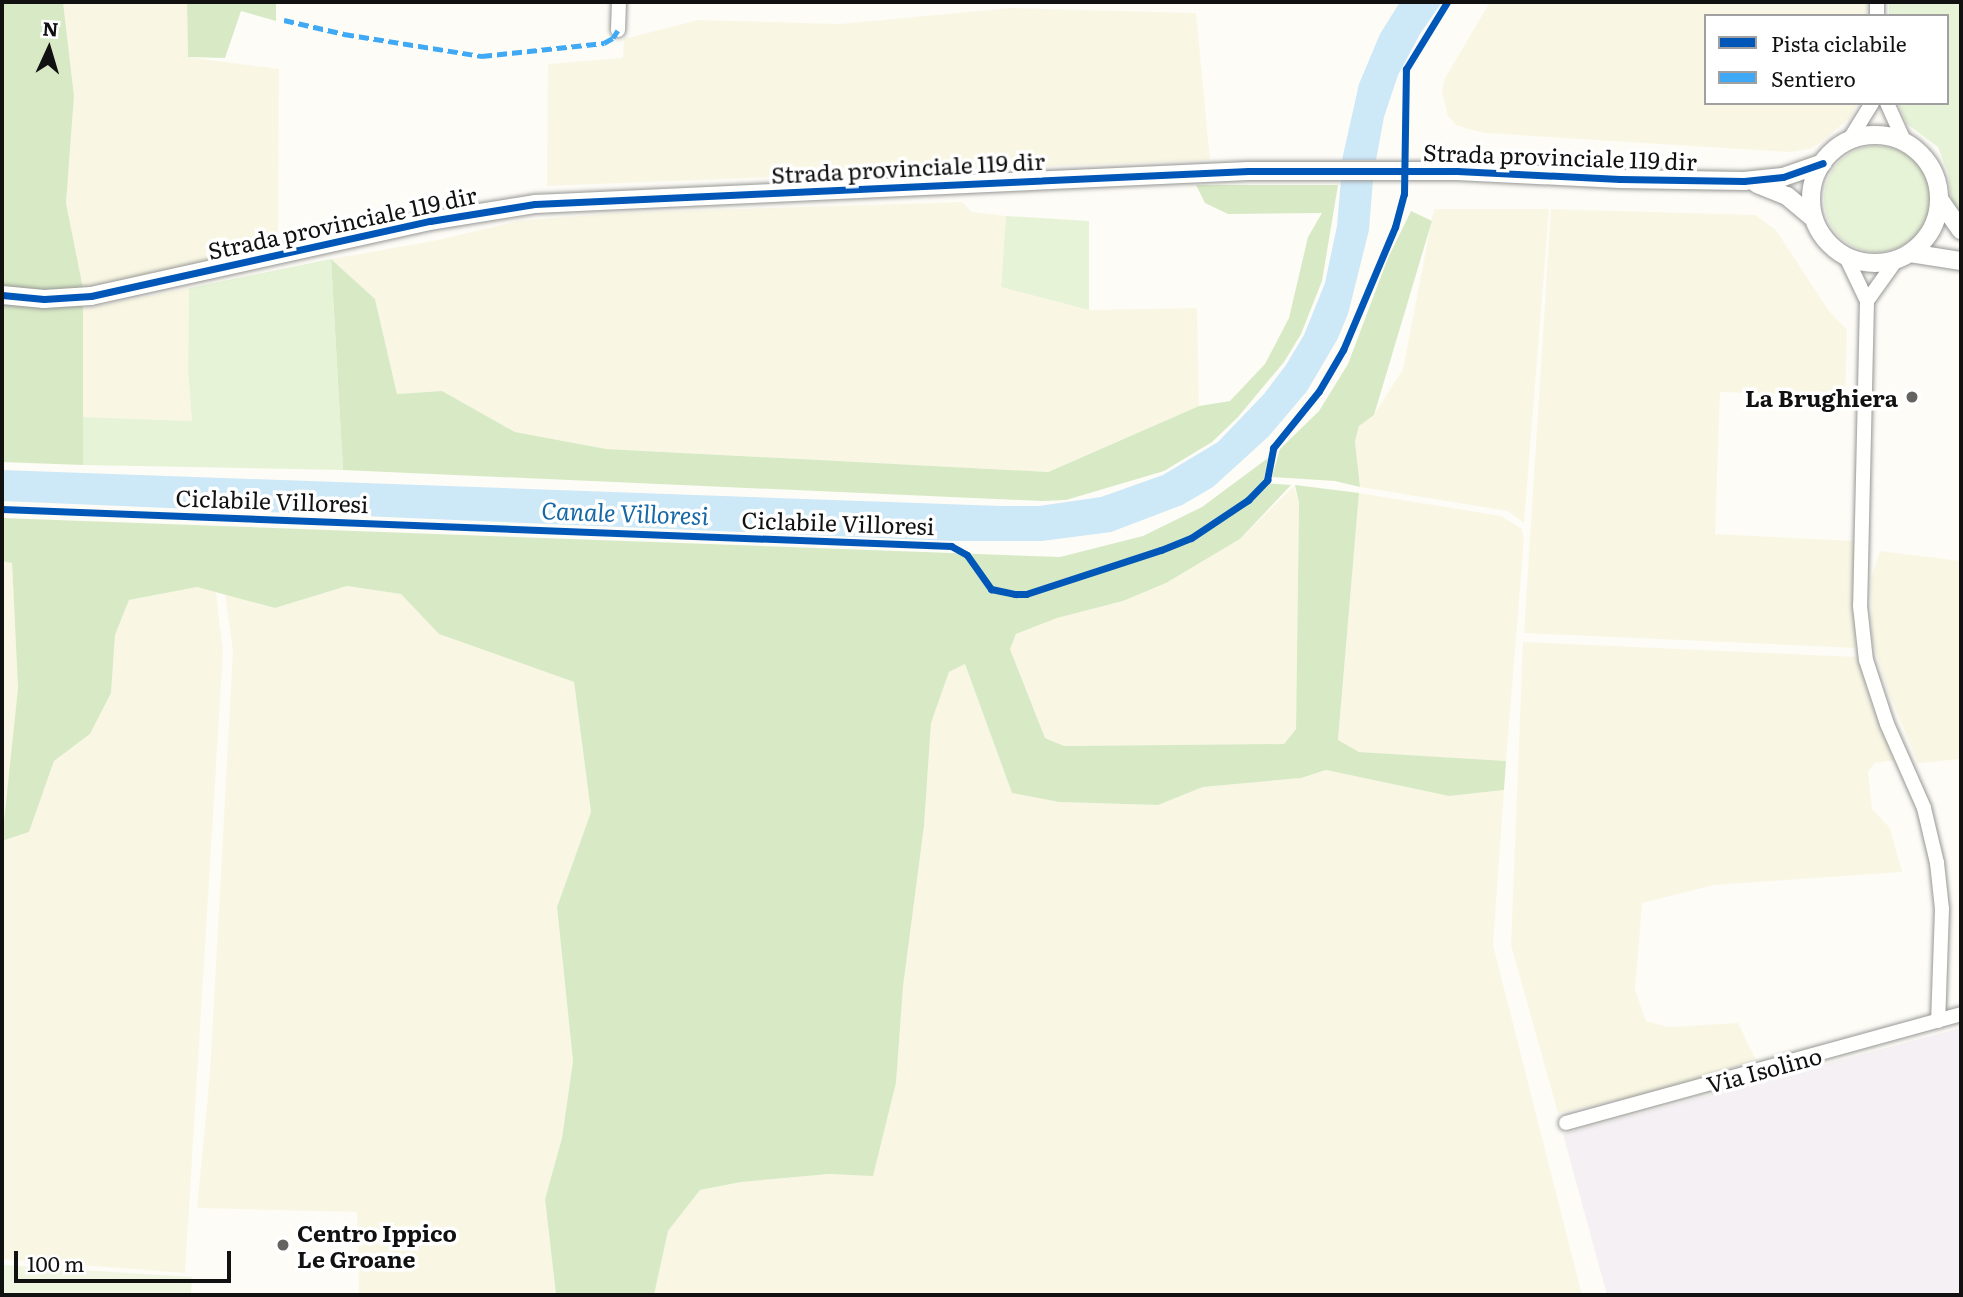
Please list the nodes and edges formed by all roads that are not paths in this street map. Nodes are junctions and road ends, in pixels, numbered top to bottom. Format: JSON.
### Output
{"nodes":[{"id":1,"x":620,"y":2,"type":"edge"},
{"id":2,"x":618,"y":30,"type":"dead end"},
{"id":3,"x":1871,"y":105,"type":"edge"},
{"id":4,"x":1888,"y":105,"type":"edge"},
{"id":5,"x":1848,"y":142,"type":"junction"},
{"id":6,"x":1905,"y":144,"type":"junction"},
{"id":7,"x":1823,"y":163,"type":"junction"},
{"id":8,"x":1744,"y":181,"type":"junction"},
{"id":9,"x":1939,"y":199,"type":"junction"},
{"id":10,"x":1814,"y":219,"type":"junction"},
{"id":11,"x":1961,"y":230,"type":"edge"},
{"id":12,"x":1844,"y":255,"type":"junction"},
{"id":13,"x":1903,"y":256,"type":"junction"},
{"id":14,"x":1961,"y":261,"type":"edge"},
{"id":15,"x":2,"y":295,"type":"edge"},
{"id":16,"x":1867,"y":301,"type":"junction"},
{"id":17,"x":1961,"y":1014,"type":"edge"},
{"id":18,"x":1938,"y":1021,"type":"junction"},
{"id":19,"x":1566,"y":1123,"type":"dead end"}],
"edges":[{"from":1,"to":2,"type":"street"},
{"from":3,"to":5,"type":"street"},
{"from":4,"to":6,"type":"street"},
{"from":5,"to":6,"type":"street"},
{"from":5,"to":7,"type":"street"},
{"from":6,"to":9,"type":"street"},
{"from":7,"to":8,"type":"street","name":"Strada provinciale 119 dir"},
{"from":7,"to":10,"type":"street"},
{"from":8,"to":10,"type":"street","name":"Strada provinciale 119 dir"},
{"from":8,"to":15,"type":"street","name":"Strada provinciale 119 dir"},
{"from":9,"to":11,"type":"street"},
{"from":9,"to":13,"type":"street"},
{"from":10,"to":12,"type":"street"},
{"from":12,"to":13,"type":"street"},
{"from":12,"to":16,"type":"street"},
{"from":13,"to":14,"type":"street"},
{"from":13,"to":16,"type":"street"},
{"from":16,"to":18,"type":"street"},
{"from":17,"to":18,"type":"street","name":"Via Isolino"},
{"from":18,"to":19,"type":"street","name":"Via Isolino"}]}
